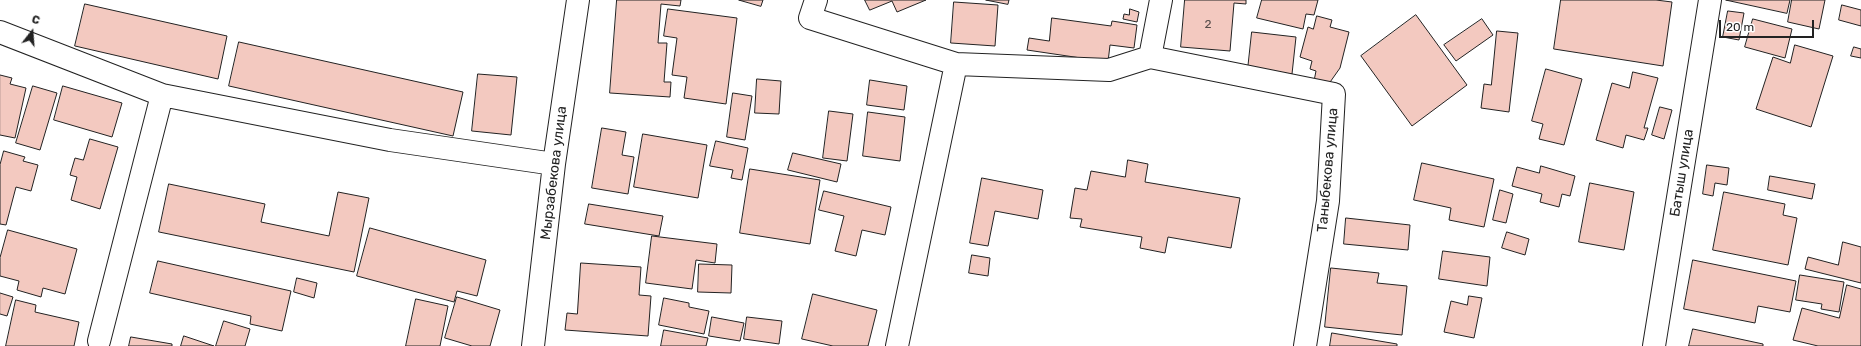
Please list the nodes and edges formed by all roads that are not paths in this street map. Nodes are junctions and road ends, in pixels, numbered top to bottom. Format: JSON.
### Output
{"nodes":[{"id":1,"x":578,"y":0,"type":"edge"},
{"id":2,"x":816,"y":0,"type":"edge"},
{"id":3,"x":1161,"y":0,"type":"edge"},
{"id":4,"x":1710,"y":0,"type":"edge"},
{"id":5,"x":0,"y":32,"type":"edge"},
{"id":6,"x":1150,"y":57,"type":"junction"},
{"id":7,"x":956,"y":64,"type":"junction"},
{"id":8,"x":162,"y":95,"type":"junction"},
{"id":9,"x":554,"y":164,"type":"junction"},
{"id":10,"x":99,"y":340,"type":"dead end"},
{"id":11,"x":533,"y":346,"type":"edge"},
{"id":12,"x":897,"y":346,"type":"edge"},
{"id":13,"x":1305,"y":346,"type":"edge"},
{"id":14,"x":1654,"y":346,"type":"edge"}],
"edges":[{"from":1,"to":9,"type":"street","name":"Мырзабекова улица"},
{"from":2,"to":7,"type":"street"},
{"from":3,"to":6,"type":"street"},
{"from":4,"to":14,"type":"street","name":"Батыш улица"},
{"from":5,"to":8,"type":"street"},
{"from":6,"to":7,"type":"street"},
{"from":6,"to":13,"type":"street","name":"Таныбекова улица"},
{"from":7,"to":12,"type":"street"},
{"from":8,"to":9,"type":"street"},
{"from":8,"to":10,"type":"street"},
{"from":9,"to":11,"type":"street","name":"Мырзабекова улица"}]}
